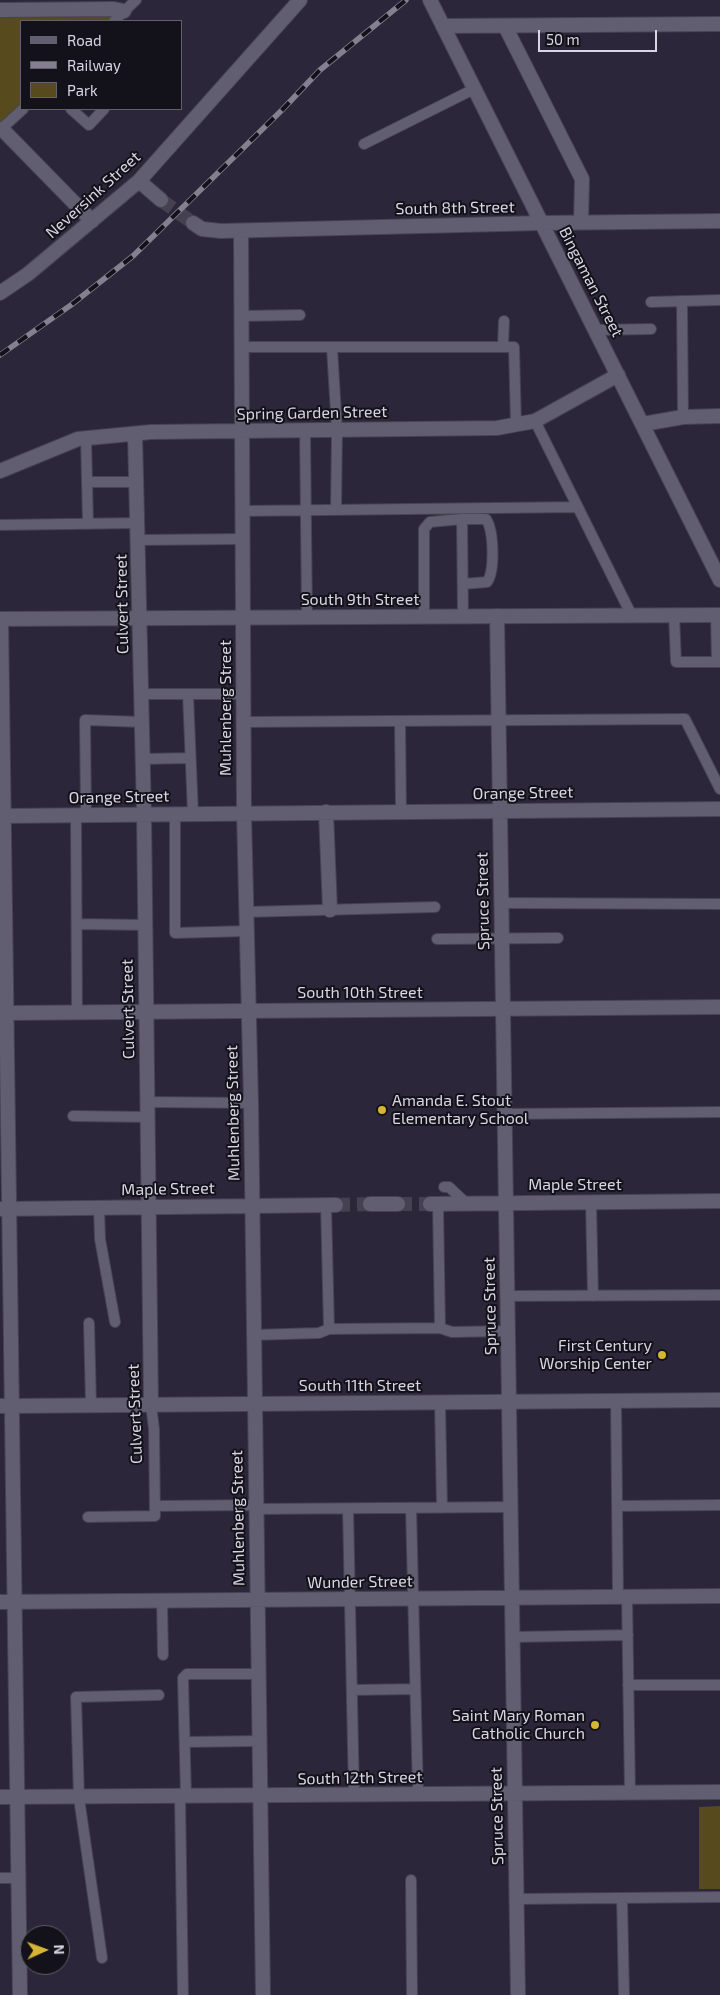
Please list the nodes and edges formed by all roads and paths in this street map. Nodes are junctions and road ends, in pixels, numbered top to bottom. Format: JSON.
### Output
{"nodes":[{"id":1,"x":136,"y":0,"type":"edge"},
{"id":2,"x":300,"y":0,"type":"edge"},
{"id":3,"x":430,"y":0,"type":"edge"},
{"id":4,"x":0,"y":10,"type":"edge"},
{"id":5,"x":124,"y":11,"type":"junction"},
{"id":6,"x":115,"y":20,"type":"edge"},
{"id":7,"x":720,"y":24,"type":"edge"},
{"id":8,"x":443,"y":26,"type":"junction"},
{"id":9,"x":504,"y":26,"type":"junction"},
{"id":10,"x":474,"y":89,"type":"junction"},
{"id":11,"x":22,"y":110,"type":"edge"},
{"id":12,"x":73,"y":110,"type":"edge"},
{"id":13,"x":103,"y":110,"type":"edge"},
{"id":14,"x":1,"y":130,"type":"edge"},
{"id":15,"x":364,"y":144,"type":"dead end"},
{"id":16,"x":139,"y":181,"type":"junction"},
{"id":17,"x":161,"y":200,"type":"tunnel mouth"},
{"id":18,"x":720,"y":220,"type":"edge"},
{"id":19,"x":92,"y":221,"type":"junction"},
{"id":20,"x":581,"y":222,"type":"junction"},
{"id":21,"x":542,"y":223,"type":"junction"},
{"id":22,"x":193,"y":224,"type":"tunnel mouth"},
{"id":23,"x":240,"y":231,"type":"junction"},
{"id":24,"x":0,"y":293,"type":"edge"},
{"id":25,"x":720,"y":300,"type":"edge"},
{"id":26,"x":682,"y":301,"type":"junction"},
{"id":27,"x":651,"y":302,"type":"dead end"},
{"id":28,"x":300,"y":315,"type":"dead end"},
{"id":29,"x":241,"y":316,"type":"junction"},
{"id":30,"x":504,"y":321,"type":"dead end"},
{"id":31,"x":651,"y":329,"type":"dead end"},
{"id":32,"x":595,"y":330,"type":"junction"},
{"id":33,"x":503,"y":346,"type":"junction"},
{"id":34,"x":241,"y":347,"type":"junction"},
{"id":35,"x":332,"y":348,"type":"junction"},
{"id":36,"x":618,"y":375,"type":"junction"},
{"id":37,"x":720,"y":416,"type":"edge"},
{"id":38,"x":683,"y":417,"type":"junction"},
{"id":39,"x":535,"y":421,"type":"junction"},
{"id":40,"x":642,"y":424,"type":"junction"},
{"id":41,"x":516,"y":425,"type":"junction"},
{"id":42,"x":305,"y":430,"type":"junction"},
{"id":43,"x":337,"y":430,"type":"junction"},
{"id":44,"x":241,"y":431,"type":"junction"},
{"id":45,"x":135,"y":434,"type":"junction"},
{"id":46,"x":86,"y":438,"type":"junction"},
{"id":47,"x":0,"y":471,"type":"edge"},
{"id":48,"x":88,"y":482,"type":"junction"},
{"id":49,"x":136,"y":482,"type":"junction"},
{"id":50,"x":578,"y":507,"type":"junction"},
{"id":51,"x":306,"y":510,"type":"junction"},
{"id":52,"x":336,"y":510,"type":"junction"},
{"id":53,"x":242,"y":511,"type":"junction"},
{"id":54,"x":462,"y":519,"type":"junction"},
{"id":55,"x":137,"y":523,"type":"junction"},
{"id":56,"x":0,"y":524,"type":"edge"},
{"id":57,"x":88,"y":524,"type":"junction"},
{"id":58,"x":242,"y":539,"type":"junction"},
{"id":59,"x":138,"y":540,"type":"junction"},
{"id":60,"x":720,"y":580,"type":"edge"},
{"id":61,"x":464,"y":584,"type":"junction"},
{"id":62,"x":674,"y":615,"type":"junction"},
{"id":63,"x":718,"y":615,"type":"edge"},
{"id":64,"x":463,"y":616,"type":"junction"},
{"id":65,"x":497,"y":616,"type":"junction"},
{"id":66,"x":632,"y":616,"type":"junction"},
{"id":67,"x":307,"y":617,"type":"junction"},
{"id":68,"x":424,"y":617,"type":"junction"},
{"id":69,"x":139,"y":618,"type":"junction"},
{"id":70,"x":243,"y":618,"type":"junction"},
{"id":71,"x":0,"y":619,"type":"edge"},
{"id":72,"x":718,"y":662,"type":"edge"},
{"id":73,"x":141,"y":694,"type":"junction"},
{"id":74,"x":188,"y":694,"type":"junction"},
{"id":75,"x":243,"y":694,"type":"junction"},
{"id":76,"x":498,"y":720,"type":"junction"},
{"id":77,"x":400,"y":721,"type":"junction"},
{"id":78,"x":142,"y":722,"type":"junction"},
{"id":79,"x":244,"y":722,"type":"junction"},
{"id":80,"x":190,"y":758,"type":"junction"},
{"id":81,"x":143,"y":759,"type":"junction"},
{"id":82,"x":720,"y":789,"type":"edge"},
{"id":83,"x":720,"y":809,"type":"edge"},
{"id":84,"x":499,"y":811,"type":"junction"},
{"id":85,"x":326,"y":812,"type":"junction"},
{"id":86,"x":401,"y":812,"type":"junction"},
{"id":87,"x":244,"y":813,"type":"junction"},
{"id":88,"x":176,"y":814,"type":"junction"},
{"id":89,"x":193,"y":814,"type":"junction"},
{"id":90,"x":81,"y":815,"type":"junction"},
{"id":91,"x":144,"y":815,"type":"junction"},
{"id":92,"x":2,"y":816,"type":"edge"},
{"id":93,"x":501,"y":903,"type":"junction"},
{"id":94,"x":720,"y":904,"type":"edge"},
{"id":95,"x":435,"y":907,"type":"dead end"},
{"id":96,"x":330,"y":910,"type":"junction"},
{"id":97,"x":246,"y":912,"type":"junction"},
{"id":98,"x":77,"y":924,"type":"junction"},
{"id":99,"x":145,"y":925,"type":"junction"},
{"id":100,"x":247,"y":931,"type":"junction"},
{"id":101,"x":558,"y":938,"type":"dead end"},
{"id":102,"x":437,"y":939,"type":"dead end"},
{"id":103,"x":502,"y":939,"type":"junction"},
{"id":104,"x":720,"y":1007,"type":"edge"},
{"id":105,"x":503,"y":1009,"type":"junction"},
{"id":106,"x":248,"y":1011,"type":"junction"},
{"id":107,"x":77,"y":1012,"type":"junction"},
{"id":108,"x":145,"y":1012,"type":"junction"},
{"id":109,"x":3,"y":1013,"type":"edge"},
{"id":110,"x":148,"y":1102,"type":"junction"},
{"id":111,"x":251,"y":1103,"type":"junction"},
{"id":112,"x":720,"y":1112,"type":"edge"},
{"id":113,"x":504,"y":1114,"type":"junction"},
{"id":114,"x":73,"y":1116,"type":"dead end"},
{"id":115,"x":148,"y":1117,"type":"junction"},
{"id":116,"x":4,"y":1121,"type":"edge"},
{"id":117,"x":444,"y":1187,"type":"dead end"},
{"id":118,"x":591,"y":1202,"type":"junction"},
{"id":119,"x":720,"y":1202,"type":"edge"},
{"id":120,"x":466,"y":1203,"type":"junction"},
{"id":121,"x":507,"y":1203,"type":"junction"},
{"id":122,"x":370,"y":1204,"type":"tunnel mouth"},
{"id":123,"x":398,"y":1204,"type":"tunnel mouth"},
{"id":124,"x":434,"y":1204,"type":"joint"},
{"id":125,"x":331,"y":1205,"type":"joint"},
{"id":126,"x":252,"y":1206,"type":"junction"},
{"id":127,"x":99,"y":1208,"type":"junction"},
{"id":128,"x":148,"y":1208,"type":"junction"},
{"id":129,"x":4,"y":1209,"type":"edge"},
{"id":130,"x":720,"y":1295,"type":"edge"},
{"id":131,"x":508,"y":1296,"type":"junction"},
{"id":132,"x":593,"y":1296,"type":"junction"},
{"id":133,"x":115,"y":1322,"type":"dead end"},
{"id":134,"x":89,"y":1323,"type":"dead end"},
{"id":135,"x":440,"y":1328,"type":"junction"},
{"id":136,"x":329,"y":1329,"type":"junction"},
{"id":137,"x":508,"y":1331,"type":"junction"},
{"id":138,"x":253,"y":1335,"type":"junction"},
{"id":139,"x":720,"y":1400,"type":"edge"},
{"id":140,"x":616,"y":1401,"type":"junction"},
{"id":141,"x":509,"y":1402,"type":"junction"},
{"id":142,"x":440,"y":1403,"type":"junction"},
{"id":143,"x":254,"y":1404,"type":"junction"},
{"id":144,"x":91,"y":1405,"type":"junction"},
{"id":145,"x":151,"y":1405,"type":"junction"},
{"id":146,"x":5,"y":1406,"type":"edge"},
{"id":147,"x":720,"y":1505,"type":"edge"},
{"id":148,"x":155,"y":1506,"type":"junction"},
{"id":149,"x":617,"y":1506,"type":"junction"},
{"id":150,"x":255,"y":1507,"type":"junction"},
{"id":151,"x":510,"y":1507,"type":"junction"},
{"id":152,"x":411,"y":1508,"type":"junction"},
{"id":153,"x":442,"y":1508,"type":"junction"},
{"id":154,"x":348,"y":1509,"type":"junction"},
{"id":155,"x":88,"y":1517,"type":"dead end"},
{"id":156,"x":720,"y":1596,"type":"edge"},
{"id":157,"x":623,"y":1597,"type":"junction"},
{"id":158,"x":512,"y":1598,"type":"junction"},
{"id":159,"x":413,"y":1599,"type":"junction"},
{"id":160,"x":350,"y":1600,"type":"junction"},
{"id":161,"x":162,"y":1601,"type":"junction"},
{"id":162,"x":257,"y":1601,"type":"junction"},
{"id":163,"x":7,"y":1602,"type":"edge"},
{"id":164,"x":628,"y":1635,"type":"junction"},
{"id":165,"x":512,"y":1637,"type":"junction"},
{"id":166,"x":162,"y":1656,"type":"dead end"},
{"id":167,"x":258,"y":1674,"type":"junction"},
{"id":168,"x":628,"y":1685,"type":"junction"},
{"id":169,"x":720,"y":1685,"type":"edge"},
{"id":170,"x":415,"y":1689,"type":"junction"},
{"id":171,"x":352,"y":1690,"type":"junction"},
{"id":172,"x":159,"y":1695,"type":"dead end"},
{"id":173,"x":259,"y":1741,"type":"junction"},
{"id":174,"x":185,"y":1742,"type":"junction"},
{"id":175,"x":630,"y":1792,"type":"junction"},
{"id":176,"x":720,"y":1792,"type":"edge"},
{"id":177,"x":418,"y":1794,"type":"junction"},
{"id":178,"x":515,"y":1794,"type":"junction"},
{"id":179,"x":354,"y":1795,"type":"junction"},
{"id":180,"x":259,"y":1796,"type":"junction"},
{"id":181,"x":0,"y":1797,"type":"edge"},
{"id":182,"x":16,"y":1797,"type":"junction"},
{"id":183,"x":183,"y":1797,"type":"junction"},
{"id":184,"x":79,"y":1798,"type":"junction"},
{"id":185,"x":0,"y":1878,"type":"edge"},
{"id":186,"x":18,"y":1878,"type":"junction"},
{"id":187,"x":411,"y":1880,"type":"dead end"},
{"id":188,"x":720,"y":1897,"type":"edge"},
{"id":189,"x":622,"y":1898,"type":"junction"},
{"id":190,"x":516,"y":1899,"type":"junction"},
{"id":191,"x":102,"y":1958,"type":"dead end"},
{"id":192,"x":20,"y":1995,"type":"edge"},
{"id":193,"x":183,"y":1995,"type":"edge"},
{"id":194,"x":263,"y":1995,"type":"edge"},
{"id":195,"x":412,"y":1995,"type":"edge"},
{"id":196,"x":518,"y":1995,"type":"edge"},
{"id":197,"x":624,"y":1995,"type":"edge"}],
"edges":[{"from":1,"to":5,"type":"lane"},
{"from":2,"to":16,"type":"street","name":"Neversink Street"},
{"from":3,"to":8,"type":"street","name":"Bingaman Street"},
{"from":4,"to":5,"type":"street"},
{"from":5,"to":6,"type":"lane"},
{"from":7,"to":9,"type":"street"},
{"from":8,"to":9,"type":"street"},
{"from":8,"to":10,"type":"street","name":"Bingaman Street"},
{"from":9,"to":20,"type":"street"},
{"from":10,"to":15,"type":"lane"},
{"from":10,"to":21,"type":"street","name":"Bingaman Street"},
{"from":11,"to":14,"type":"lane"},
{"from":12,"to":13,"type":"lane"},
{"from":14,"to":19,"type":"street"},
{"from":16,"to":17,"type":"street"},
{"from":16,"to":19,"type":"street","name":"Neversink Street"},
{"from":18,"to":20,"type":"street","name":"South 8th Street"},
{"from":19,"to":24,"type":"street","name":"Neversink Street"},
{"from":20,"to":21,"type":"street","name":"South 8th Street"},
{"from":21,"to":23,"type":"street","name":"South 8th Street"},
{"from":21,"to":32,"type":"street","name":"Bingaman Street"},
{"from":22,"to":23,"type":"street","name":"South 8th Street"},
{"from":23,"to":29,"type":"street","name":"Muhlenberg Street"},
{"from":25,"to":26,"type":"lane"},
{"from":26,"to":27,"type":"lane"},
{"from":26,"to":38,"type":"lane"},
{"from":28,"to":29,"type":"lane"},
{"from":29,"to":34,"type":"street","name":"Muhlenberg Street"},
{"from":30,"to":33,"type":"lane"},
{"from":31,"to":32,"type":"lane"},
{"from":32,"to":36,"type":"street","name":"Bingaman Street"},
{"from":33,"to":35,"type":"lane"},
{"from":33,"to":41,"type":"lane"},
{"from":34,"to":35,"type":"lane"},
{"from":34,"to":44,"type":"street","name":"Muhlenberg Street"},
{"from":35,"to":43,"type":"lane"},
{"from":36,"to":39,"type":"street","name":"Spring Garden Street"},
{"from":36,"to":40,"type":"street","name":"Bingaman Street"},
{"from":37,"to":38,"type":"street"},
{"from":38,"to":40,"type":"street"},
{"from":39,"to":41,"type":"street","name":"Spring Garden Street"},
{"from":39,"to":50,"type":"lane"},
{"from":40,"to":60,"type":"street","name":"Bingaman Street"},
{"from":41,"to":43,"type":"street","name":"Spring Garden Street"},
{"from":42,"to":43,"type":"street","name":"Spring Garden Street"},
{"from":42,"to":44,"type":"street","name":"Spring Garden Street"},
{"from":42,"to":51,"type":"lane"},
{"from":43,"to":52,"type":"lane"},
{"from":44,"to":45,"type":"street","name":"Spring Garden Street"},
{"from":44,"to":53,"type":"street","name":"Muhlenberg Street"},
{"from":45,"to":46,"type":"street","name":"Spring Garden Street"},
{"from":45,"to":49,"type":"street","name":"Culvert Street"},
{"from":46,"to":47,"type":"street","name":"Spring Garden Street"},
{"from":46,"to":48,"type":"lane"},
{"from":48,"to":49,"type":"lane"},
{"from":48,"to":57,"type":"lane"},
{"from":49,"to":55,"type":"street","name":"Culvert Street"},
{"from":50,"to":52,"type":"lane"},
{"from":50,"to":66,"type":"lane"},
{"from":51,"to":52,"type":"lane"},
{"from":51,"to":53,"type":"lane"},
{"from":51,"to":67,"type":"lane"},
{"from":53,"to":58,"type":"street","name":"Muhlenberg Street"},
{"from":54,"to":61,"type":"lane"},
{"from":54,"to":61,"type":"lane"},
{"from":54,"to":68,"type":"lane"},
{"from":55,"to":57,"type":"lane"},
{"from":55,"to":59,"type":"street","name":"Culvert Street"},
{"from":56,"to":57,"type":"lane"},
{"from":58,"to":59,"type":"lane"},
{"from":58,"to":70,"type":"street","name":"Muhlenberg Street"},
{"from":59,"to":69,"type":"street","name":"Culvert Street"},
{"from":61,"to":64,"type":"lane"},
{"from":62,"to":63,"type":"street","name":"South 9th Street"},
{"from":62,"to":66,"type":"street","name":"South 9th Street"},
{"from":62,"to":72,"type":"lane"},
{"from":63,"to":72,"type":"lane"},
{"from":64,"to":65,"type":"street","name":"South 9th Street"},
{"from":64,"to":68,"type":"street","name":"South 9th Street"},
{"from":65,"to":66,"type":"street","name":"South 9th Street"},
{"from":65,"to":76,"type":"street","name":"Spruce Street"},
{"from":67,"to":68,"type":"street","name":"South 9th Street"},
{"from":67,"to":70,"type":"street","name":"South 9th Street"},
{"from":69,"to":70,"type":"street","name":"South 9th Street"},
{"from":69,"to":71,"type":"street","name":"South 9th Street"},
{"from":69,"to":73,"type":"street","name":"Culvert Street"},
{"from":70,"to":75,"type":"street","name":"Muhlenberg Street"},
{"from":71,"to":92,"type":"street"},
{"from":73,"to":74,"type":"lane"},
{"from":73,"to":78,"type":"street","name":"Culvert Street"},
{"from":74,"to":75,"type":"lane"},
{"from":74,"to":80,"type":"lane"},
{"from":75,"to":79,"type":"street","name":"Muhlenberg Street"},
{"from":76,"to":77,"type":"lane"},
{"from":76,"to":82,"type":"lane"},
{"from":76,"to":84,"type":"street","name":"Spruce Street"},
{"from":77,"to":79,"type":"lane"},
{"from":77,"to":86,"type":"lane"},
{"from":78,"to":81,"type":"street","name":"Culvert Street"},
{"from":78,"to":90,"type":"lane"},
{"from":79,"to":87,"type":"street","name":"Muhlenberg Street"},
{"from":80,"to":81,"type":"lane"},
{"from":80,"to":89,"type":"lane"},
{"from":81,"to":91,"type":"street","name":"Culvert Street"},
{"from":83,"to":84,"type":"street","name":"Orange Street"},
{"from":84,"to":86,"type":"street","name":"Orange Street"},
{"from":84,"to":93,"type":"street","name":"Spruce Street"},
{"from":85,"to":86,"type":"street","name":"Orange Street"},
{"from":85,"to":87,"type":"street","name":"Orange Street"},
{"from":85,"to":96,"type":"street"},
{"from":87,"to":89,"type":"street","name":"Orange Street"},
{"from":87,"to":97,"type":"street","name":"Muhlenberg Street"},
{"from":88,"to":89,"type":"street","name":"Orange Street"},
{"from":88,"to":91,"type":"street","name":"Orange Street"},
{"from":88,"to":100,"type":"lane"},
{"from":90,"to":91,"type":"street","name":"Orange Street"},
{"from":90,"to":92,"type":"street","name":"Orange Street"},
{"from":90,"to":98,"type":"lane"},
{"from":91,"to":99,"type":"street","name":"Culvert Street"},
{"from":92,"to":109,"type":"street"},
{"from":93,"to":94,"type":"lane"},
{"from":93,"to":103,"type":"street","name":"Spruce Street"},
{"from":95,"to":96,"type":"lane"},
{"from":96,"to":97,"type":"lane"},
{"from":97,"to":100,"type":"street","name":"Muhlenberg Street"},
{"from":98,"to":99,"type":"lane"},
{"from":98,"to":107,"type":"lane"},
{"from":99,"to":108,"type":"street","name":"Culvert Street"},
{"from":100,"to":106,"type":"street","name":"Muhlenberg Street"},
{"from":101,"to":103,"type":"lane"},
{"from":102,"to":103,"type":"lane"},
{"from":103,"to":105,"type":"street","name":"Spruce Street"},
{"from":104,"to":105,"type":"street","name":"South 10th Street"},
{"from":105,"to":106,"type":"street","name":"South 10th Street"},
{"from":105,"to":113,"type":"street","name":"Spruce Street"},
{"from":106,"to":108,"type":"street","name":"South 10th Street"},
{"from":106,"to":111,"type":"street","name":"Muhlenberg Street"},
{"from":107,"to":108,"type":"street","name":"South 10th Street"},
{"from":107,"to":109,"type":"street","name":"South 10th Street"},
{"from":108,"to":110,"type":"street","name":"Culvert Street"},
{"from":109,"to":116,"type":"street"},
{"from":110,"to":111,"type":"lane"},
{"from":110,"to":115,"type":"street","name":"Culvert Street"},
{"from":111,"to":126,"type":"street","name":"Muhlenberg Street"},
{"from":112,"to":113,"type":"lane"},
{"from":113,"to":121,"type":"street","name":"Spruce Street"},
{"from":114,"to":115,"type":"lane"},
{"from":115,"to":128,"type":"street","name":"Culvert Street"},
{"from":116,"to":129,"type":"street"},
{"from":117,"to":120,"type":"lane"},
{"from":118,"to":119,"type":"street","name":"Maple Street"},
{"from":118,"to":121,"type":"street","name":"Maple Street"},
{"from":118,"to":132,"type":"lane"},
{"from":120,"to":121,"type":"street","name":"Maple Street"},
{"from":120,"to":124,"type":"street","name":"Maple Street"},
{"from":121,"to":131,"type":"street","name":"Spruce Street"},
{"from":122,"to":123,"type":"street"},
{"from":124,"to":135,"type":"lane"},
{"from":125,"to":126,"type":"street","name":"Maple Street"},
{"from":125,"to":136,"type":"lane"},
{"from":126,"to":128,"type":"street","name":"Maple Street"},
{"from":126,"to":138,"type":"street","name":"Muhlenberg Street"},
{"from":127,"to":128,"type":"street","name":"Maple Street"},
{"from":127,"to":129,"type":"street","name":"Maple Street"},
{"from":127,"to":133,"type":"lane"},
{"from":128,"to":145,"type":"street","name":"Culvert Street"},
{"from":129,"to":146,"type":"street"},
{"from":130,"to":132,"type":"lane"},
{"from":131,"to":132,"type":"lane"},
{"from":131,"to":137,"type":"street","name":"Spruce Street"},
{"from":134,"to":144,"type":"lane"},
{"from":135,"to":136,"type":"lane"},
{"from":135,"to":137,"type":"lane"},
{"from":136,"to":138,"type":"lane"},
{"from":137,"to":141,"type":"street","name":"Spruce Street"},
{"from":138,"to":143,"type":"street","name":"Muhlenberg Street"},
{"from":139,"to":140,"type":"street","name":"South 11th Street"},
{"from":140,"to":141,"type":"street","name":"South 11th Street"},
{"from":140,"to":149,"type":"lane"},
{"from":141,"to":142,"type":"street","name":"South 11th Street"},
{"from":141,"to":151,"type":"street","name":"Spruce Street"},
{"from":142,"to":143,"type":"street","name":"South 11th Street"},
{"from":142,"to":153,"type":"lane"},
{"from":143,"to":145,"type":"street","name":"South 11th Street"},
{"from":143,"to":150,"type":"street","name":"Muhlenberg Street"},
{"from":144,"to":145,"type":"street","name":"South 11th Street"},
{"from":144,"to":146,"type":"street","name":"South 11th Street"},
{"from":145,"to":148,"type":"lane","name":"Culvert Street"},
{"from":146,"to":163,"type":"street"},
{"from":147,"to":149,"type":"lane"},
{"from":148,"to":150,"type":"lane"},
{"from":148,"to":155,"type":"lane"},
{"from":149,"to":157,"type":"lane"},
{"from":150,"to":154,"type":"lane"},
{"from":150,"to":162,"type":"street","name":"Muhlenberg Street"},
{"from":151,"to":153,"type":"lane"},
{"from":151,"to":158,"type":"street","name":"Spruce Street"},
{"from":152,"to":153,"type":"lane"},
{"from":152,"to":154,"type":"lane"},
{"from":152,"to":159,"type":"lane"},
{"from":154,"to":160,"type":"lane"},
{"from":156,"to":157,"type":"street","name":"Wunder Street"},
{"from":157,"to":158,"type":"street","name":"Wunder Street"},
{"from":157,"to":164,"type":"lane"},
{"from":158,"to":159,"type":"street","name":"Wunder Street"},
{"from":158,"to":165,"type":"street","name":"Spruce Street"},
{"from":159,"to":160,"type":"street","name":"Wunder Street"},
{"from":159,"to":170,"type":"lane"},
{"from":160,"to":162,"type":"street","name":"Wunder Street"},
{"from":160,"to":171,"type":"lane"},
{"from":161,"to":162,"type":"street","name":"Wunder Street"},
{"from":161,"to":163,"type":"street","name":"Wunder Street"},
{"from":161,"to":166,"type":"lane"},
{"from":162,"to":167,"type":"street","name":"Muhlenberg Street"},
{"from":163,"to":182,"type":"street"},
{"from":164,"to":165,"type":"lane"},
{"from":164,"to":168,"type":"lane"},
{"from":165,"to":178,"type":"street","name":"Spruce Street"},
{"from":167,"to":173,"type":"street","name":"Muhlenberg Street"},
{"from":167,"to":174,"type":"lane"},
{"from":168,"to":169,"type":"lane"},
{"from":168,"to":175,"type":"lane"},
{"from":170,"to":171,"type":"lane"},
{"from":170,"to":177,"type":"lane"},
{"from":171,"to":179,"type":"lane"},
{"from":172,"to":184,"type":"lane"},
{"from":173,"to":174,"type":"lane"},
{"from":173,"to":180,"type":"street","name":"Muhlenberg Street"},
{"from":174,"to":183,"type":"lane"},
{"from":175,"to":176,"type":"street","name":"South 12th Street"},
{"from":175,"to":178,"type":"street","name":"South 12th Street"},
{"from":177,"to":178,"type":"street","name":"South 12th Street"},
{"from":177,"to":179,"type":"street","name":"South 12th Street"},
{"from":178,"to":190,"type":"street","name":"Spruce Street"},
{"from":179,"to":180,"type":"street","name":"South 12th Street"},
{"from":180,"to":183,"type":"street","name":"South 12th Street"},
{"from":180,"to":194,"type":"street","name":"Muhlenberg Street"},
{"from":181,"to":182,"type":"street","name":"South 12th Street"},
{"from":182,"to":184,"type":"street","name":"South 12th Street"},
{"from":182,"to":186,"type":"street"},
{"from":183,"to":184,"type":"street","name":"South 12th Street"},
{"from":183,"to":193,"type":"lane"},
{"from":184,"to":191,"type":"lane"},
{"from":185,"to":186,"type":"lane"},
{"from":186,"to":192,"type":"street"},
{"from":187,"to":195,"type":"lane"},
{"from":188,"to":189,"type":"lane"},
{"from":189,"to":190,"type":"lane"},
{"from":189,"to":197,"type":"lane"},
{"from":190,"to":196,"type":"street","name":"Spruce Street"}]}
